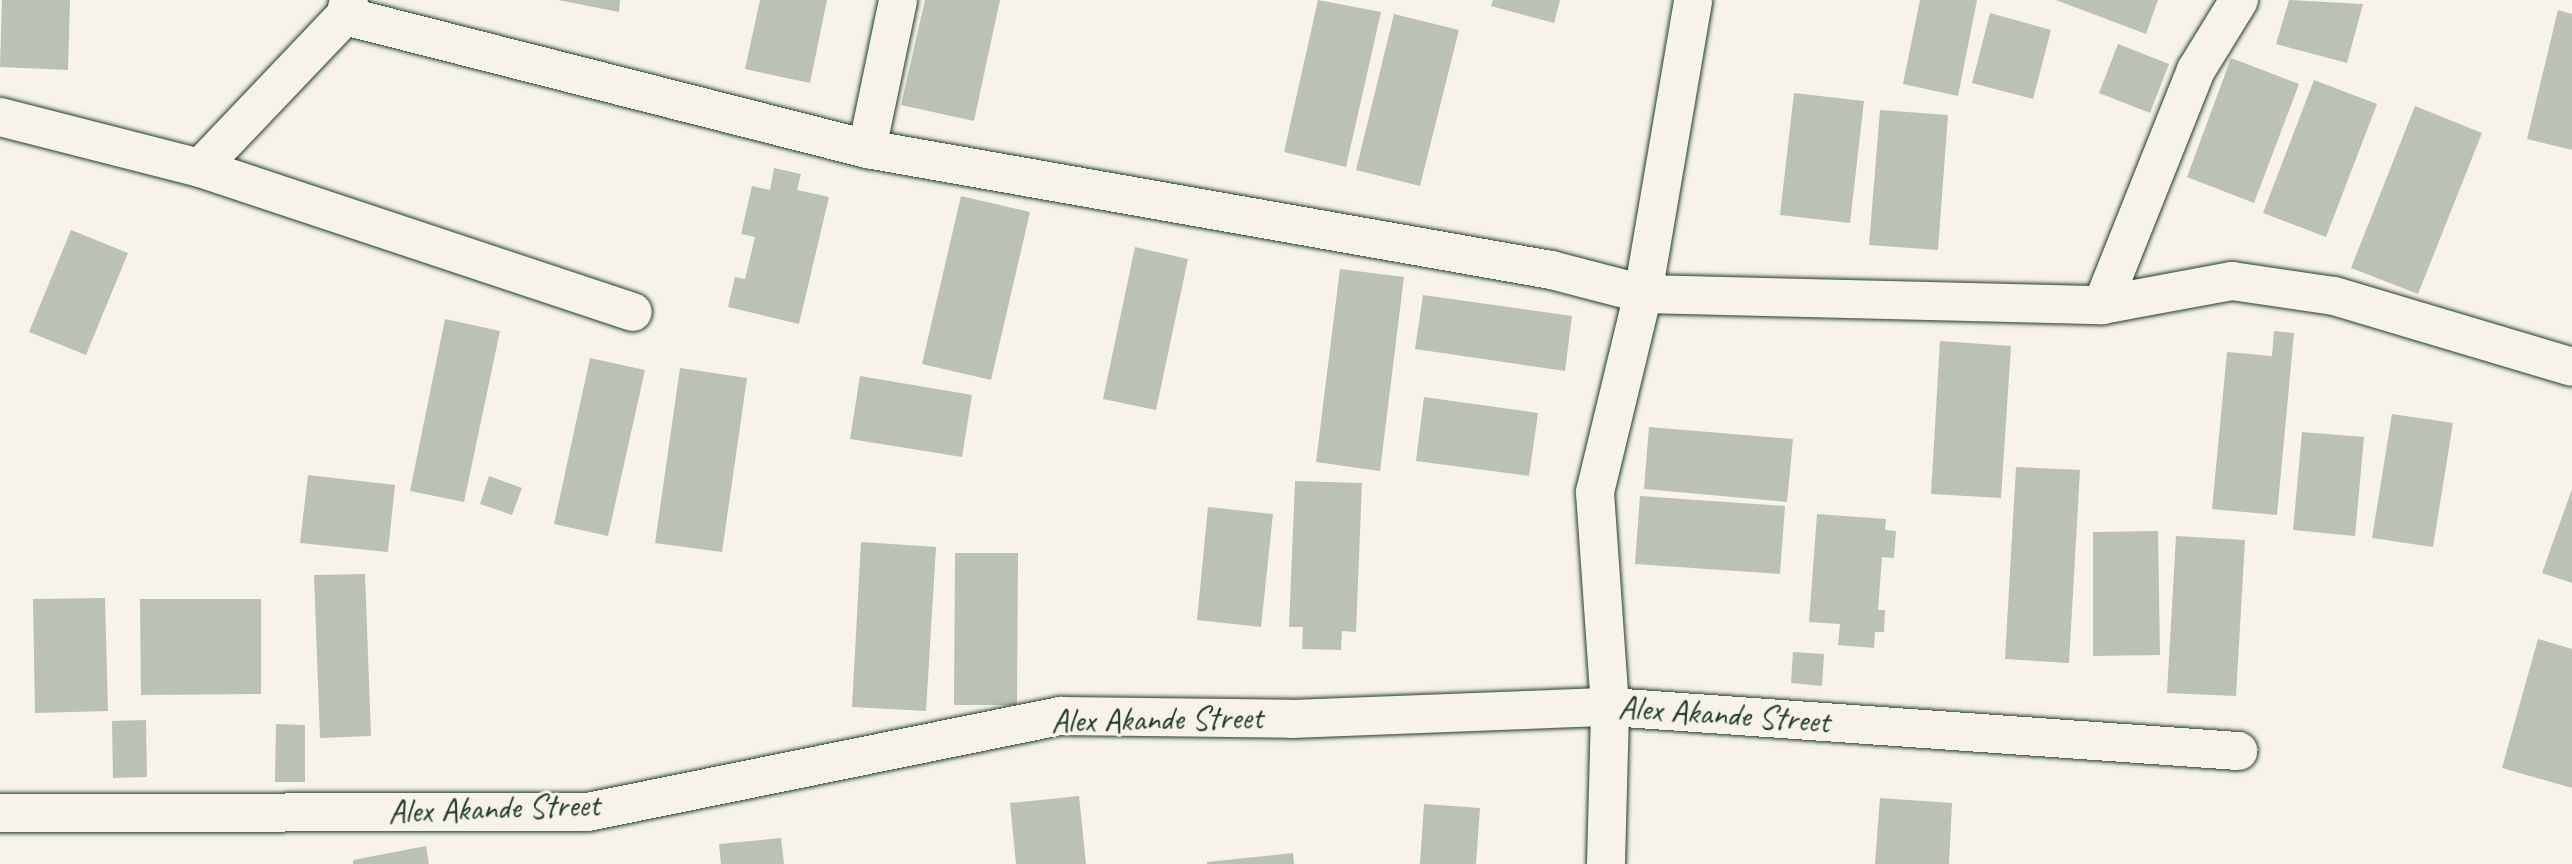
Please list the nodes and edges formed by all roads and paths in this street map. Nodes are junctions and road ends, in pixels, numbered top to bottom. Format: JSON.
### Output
{"nodes":[{"id":1,"x":898,"y":0,"type":"edge"},
{"id":2,"x":1693,"y":0,"type":"edge"},
{"id":3,"x":2239,"y":0,"type":"edge"},
{"id":4,"x":347,"y":8,"type":"edge"},
{"id":5,"x":0,"y":117,"type":"edge"},
{"id":6,"x":867,"y":149,"type":"junction"},
{"id":7,"x":200,"y":168,"type":"junction"},
{"id":8,"x":1643,"y":294,"type":"junction"},
{"id":9,"x":2102,"y":305,"type":"junction"},
{"id":10,"x":633,"y":312,"type":"dead end"},
{"id":11,"x":2572,"y":367,"type":"edge"},
{"id":12,"x":1610,"y":707,"type":"junction"},
{"id":13,"x":2238,"y":751,"type":"dead end"},
{"id":14,"x":0,"y":813,"type":"edge"},
{"id":15,"x":1606,"y":864,"type":"edge"}],
"edges":[{"from":1,"to":6,"type":"street"},
{"from":2,"to":8,"type":"street"},
{"from":3,"to":9,"type":"street"},
{"from":4,"to":6,"type":"street"},
{"from":4,"to":7,"type":"street"},
{"from":5,"to":7,"type":"street"},
{"from":6,"to":8,"type":"street"},
{"from":7,"to":10,"type":"street"},
{"from":8,"to":9,"type":"street"},
{"from":8,"to":12,"type":"street"},
{"from":9,"to":11,"type":"street"},
{"from":12,"to":13,"type":"street","name":"Alex Akande Street"},
{"from":12,"to":14,"type":"street","name":"Alex Akande Street"},
{"from":12,"to":15,"type":"street"}]}
